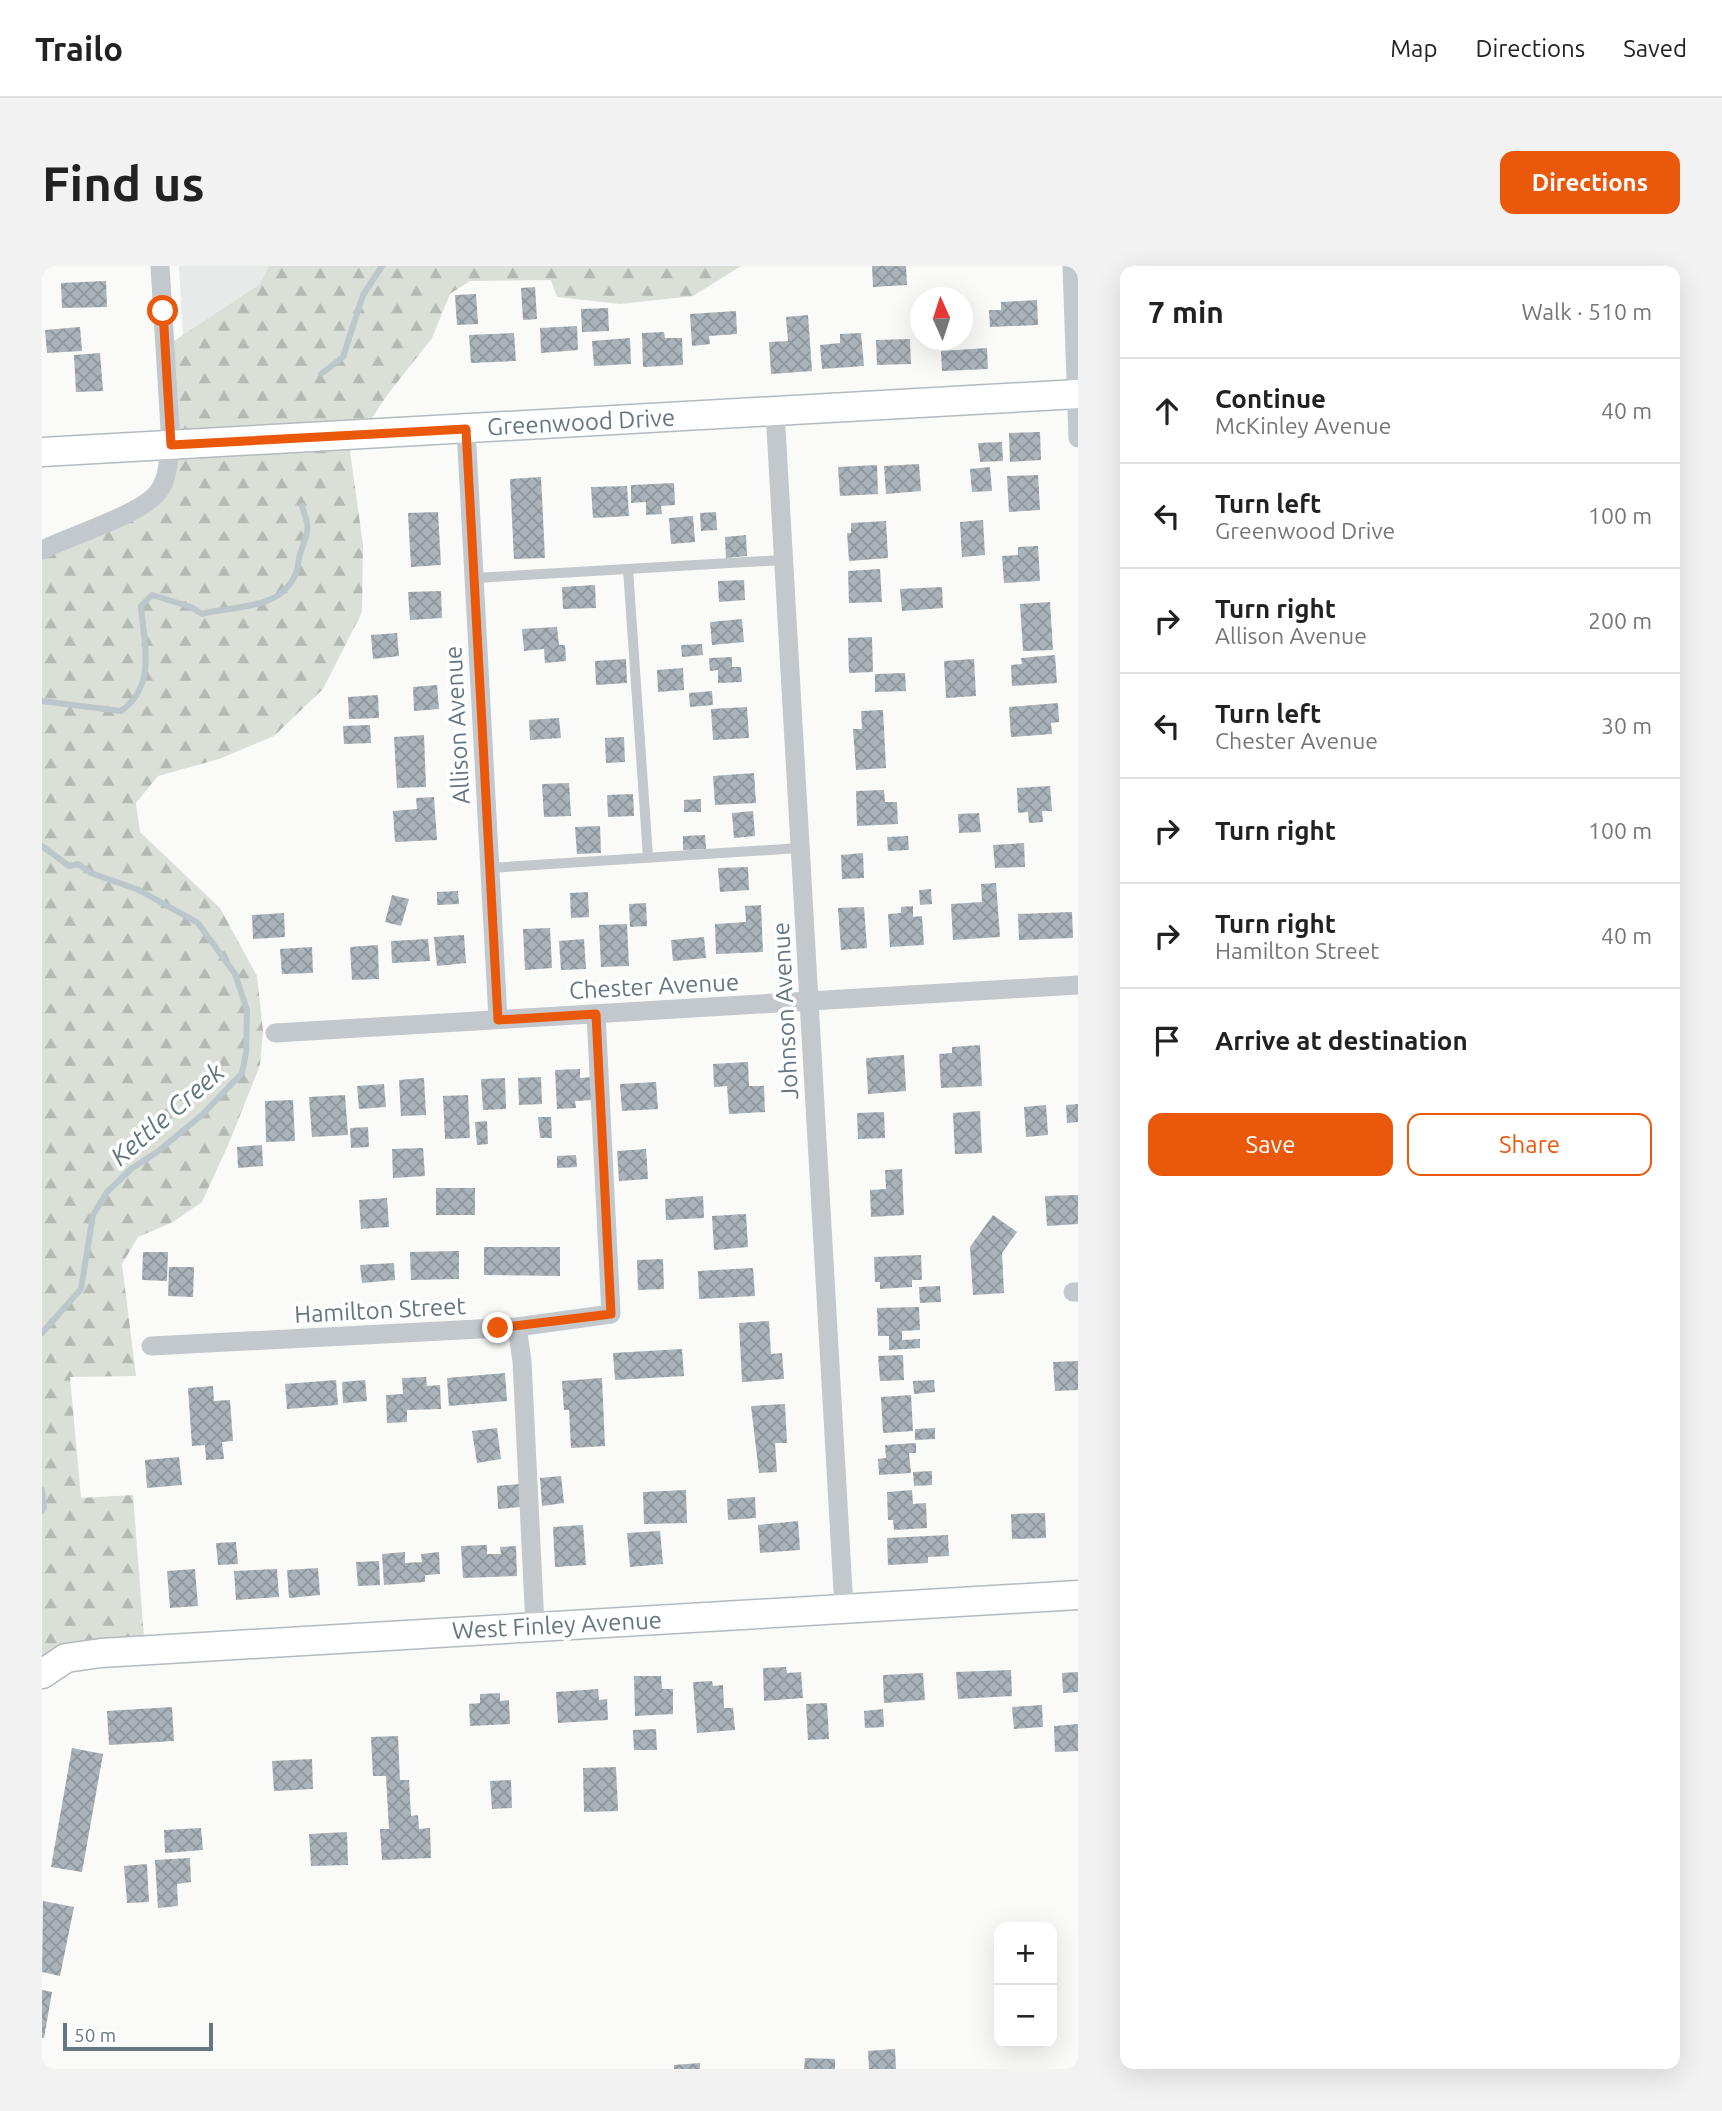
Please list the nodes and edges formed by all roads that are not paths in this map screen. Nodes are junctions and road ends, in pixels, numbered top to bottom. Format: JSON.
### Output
{"nodes":[{"id":1,"x":160,"y":266,"type":"edge"},
{"id":2,"x":1072,"y":266,"type":"edge"},
{"id":3,"x":1077,"y":394,"type":"edge"},
{"id":4,"x":775,"y":411,"type":"junction"},
{"id":5,"x":466,"y":429,"type":"junction"},
{"id":6,"x":1078,"y":438,"type":"edge"},
{"id":7,"x":171,"y":445,"type":"junction"},
{"id":8,"x":42,"y":452,"type":"edge"},
{"id":9,"x":42,"y":550,"type":"edge"},
{"id":10,"x":783,"y":559,"type":"junction"},
{"id":11,"x":628,"y":569,"type":"junction"},
{"id":12,"x":474,"y":578,"type":"junction"},
{"id":13,"x":800,"y":848,"type":"junction"},
{"id":14,"x":648,"y":857,"type":"junction"},
{"id":15,"x":489,"y":868,"type":"junction"},
{"id":16,"x":1078,"y":985,"type":"edge"},
{"id":17,"x":809,"y":1001,"type":"junction"},
{"id":18,"x":596,"y":1014,"type":"junction"},
{"id":19,"x":498,"y":1020,"type":"junction"},
{"id":20,"x":275,"y":1033,"type":"dead end"},
{"id":21,"x":517,"y":1327,"type":"junction"},
{"id":22,"x":151,"y":1346,"type":"dead end"},
{"id":23,"x":1078,"y":1595,"type":"edge"},
{"id":24,"x":844,"y":1608,"type":"junction"},
{"id":25,"x":536,"y":1626,"type":"junction"},
{"id":26,"x":42,"y":1674,"type":"edge"}],
"edges":[{"from":1,"to":7,"type":"street"},
{"from":2,"to":3,"type":"street"},
{"from":3,"to":4,"type":"main road","name":"Greenwood Drive"},
{"from":3,"to":6,"type":"street"},
{"from":4,"to":5,"type":"main road","name":"Greenwood Drive"},
{"from":4,"to":10,"type":"street","name":"Johnson Avenue"},
{"from":5,"to":7,"type":"main road","name":"Greenwood Drive"},
{"from":5,"to":12,"type":"street","name":"Allison Avenue"},
{"from":7,"to":8,"type":"main road","name":"Greenwood Drive"},
{"from":7,"to":9,"type":"street"},
{"from":10,"to":11,"type":"lane"},
{"from":10,"to":13,"type":"street","name":"Johnson Avenue"},
{"from":11,"to":12,"type":"lane"},
{"from":11,"to":14,"type":"lane"},
{"from":12,"to":15,"type":"street","name":"Allison Avenue"},
{"from":13,"to":14,"type":"lane"},
{"from":13,"to":17,"type":"street","name":"Johnson Avenue"},
{"from":14,"to":15,"type":"lane"},
{"from":15,"to":19,"type":"street","name":"Allison Avenue"},
{"from":16,"to":17,"type":"street","name":"Chester Avenue"},
{"from":17,"to":18,"type":"street","name":"Chester Avenue"},
{"from":17,"to":24,"type":"street","name":"Johnson Avenue"},
{"from":18,"to":19,"type":"street","name":"Chester Avenue"},
{"from":18,"to":21,"type":"street","name":"Hamilton Street"},
{"from":19,"to":20,"type":"street","name":"Chester Avenue"},
{"from":21,"to":22,"type":"street","name":"Hamilton Street"},
{"from":21,"to":25,"type":"street"},
{"from":23,"to":24,"type":"main road","name":"West Finley Avenue"},
{"from":24,"to":25,"type":"main road","name":"West Finley Avenue"},
{"from":25,"to":26,"type":"main road","name":"West Finley Avenue"}]}
